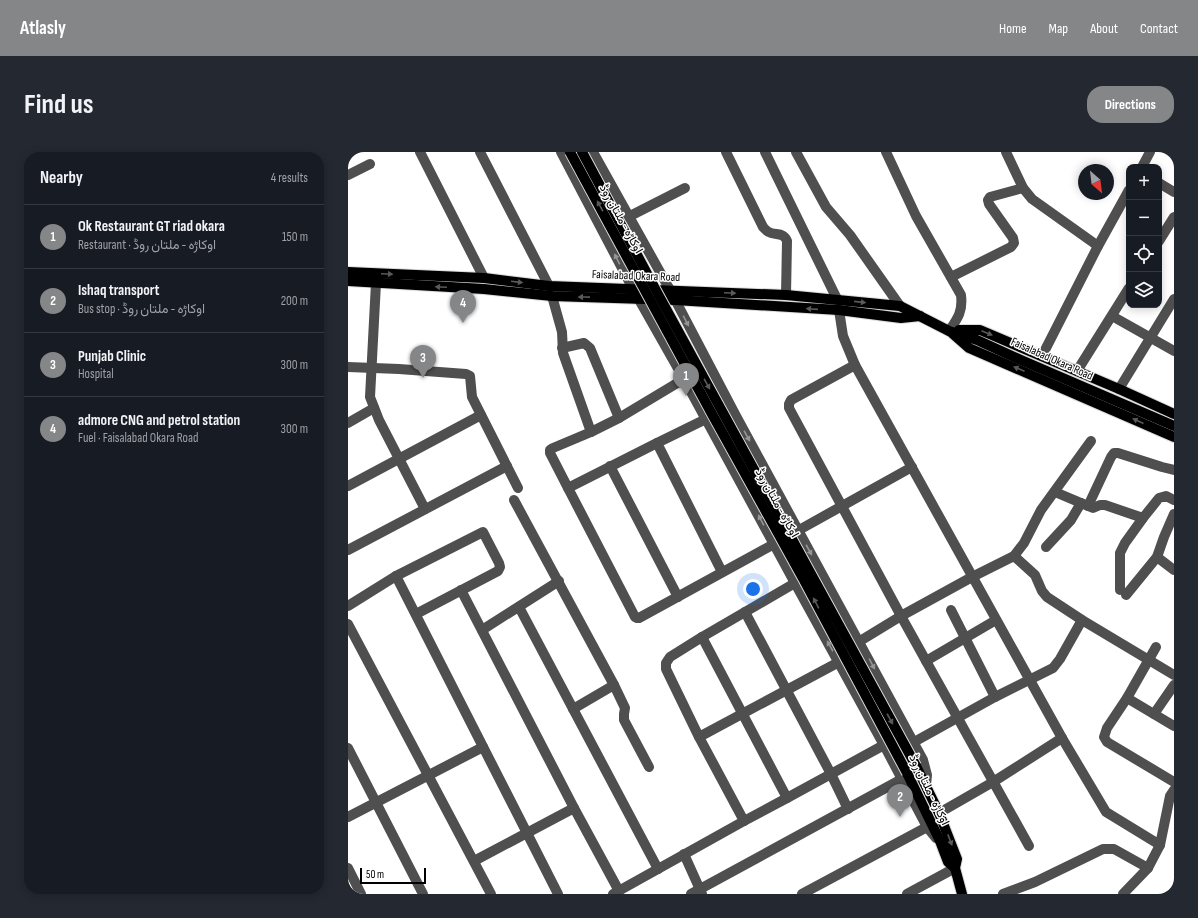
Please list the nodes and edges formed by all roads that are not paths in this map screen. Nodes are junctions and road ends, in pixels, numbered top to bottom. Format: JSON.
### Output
{"nodes":[{"id":1,"x":420,"y":152,"type":"edge"},
{"id":2,"x":480,"y":152,"type":"edge"},
{"id":3,"x":561,"y":152,"type":"edge"},
{"id":4,"x":570,"y":152,"type":"edge"},
{"id":5,"x":582,"y":152,"type":"edge"},
{"id":6,"x":726,"y":152,"type":"edge"},
{"id":7,"x":765,"y":152,"type":"edge"},
{"id":8,"x":796,"y":152,"type":"edge"},
{"id":9,"x":886,"y":152,"type":"edge"},
{"id":10,"x":1006,"y":152,"type":"edge"},
{"id":11,"x":1150,"y":152,"type":"edge"},
{"id":12,"x":597,"y":153,"type":"edge"},
{"id":13,"x":370,"y":164,"type":"dead end"},
{"id":14,"x":1144,"y":164,"type":"edge"},
{"id":15,"x":348,"y":175,"type":"edge"},
{"id":16,"x":1162,"y":185,"type":"edge"},
{"id":17,"x":685,"y":188,"type":"dead end"},
{"id":18,"x":1023,"y":188,"type":"junction"},
{"id":19,"x":1174,"y":192,"type":"edge"},
{"id":20,"x":1126,"y":195,"type":"edge"},
{"id":21,"x":628,"y":217,"type":"junction"},
{"id":22,"x":1174,"y":217,"type":"edge"},
{"id":23,"x":1162,"y":236,"type":"edge"},
{"id":24,"x":1098,"y":246,"type":"junction"},
{"id":25,"x":348,"y":272,"type":"edge"},
{"id":26,"x":951,"y":277,"type":"junction"},
{"id":27,"x":484,"y":278,"type":"junction"},
{"id":28,"x":348,"y":282,"type":"edge"},
{"id":29,"x":376,"y":283,"type":"junction"},
{"id":30,"x":549,"y":286,"type":"junction"},
{"id":31,"x":632,"y":289,"type":"junction"},
{"id":32,"x":670,"y":290,"type":"junction"},
{"id":33,"x":1126,"y":293,"type":"edge"},
{"id":34,"x":786,"y":295,"type":"junction"},
{"id":35,"x":552,"y":296,"type":"junction"},
{"id":36,"x":638,"y":299,"type":"junction"},
{"id":37,"x":837,"y":299,"type":"junction"},
{"id":38,"x":675,"y":300,"type":"junction"},
{"id":39,"x":1174,"y":300,"type":"edge"},
{"id":40,"x":900,"y":306,"type":"junction"},
{"id":41,"x":839,"y":310,"type":"junction"},
{"id":42,"x":920,"y":316,"type":"junction"},
{"id":43,"x":1112,"y":316,"type":"junction"},
{"id":44,"x":949,"y":330,"type":"junction"},
{"id":45,"x":1150,"y":338,"type":"junction"},
{"id":46,"x":562,"y":348,"type":"junction"},
{"id":47,"x":1174,"y":352,"type":"edge"},
{"id":48,"x":1042,"y":356,"type":"junction"},
{"id":49,"x":855,"y":365,"type":"junction"},
{"id":50,"x":348,"y":367,"type":"edge"},
{"id":51,"x":371,"y":368,"type":"junction"},
{"id":52,"x":1077,"y":371,"type":"junction"},
{"id":53,"x":684,"y":379,"type":"junction"},
{"id":54,"x":1118,"y":389,"type":"junction"},
{"id":55,"x":374,"y":408,"type":"junction"},
{"id":56,"x":1174,"y":414,"type":"edge"},
{"id":57,"x":481,"y":415,"type":"junction"},
{"id":58,"x":619,"y":418,"type":"junction"},
{"id":59,"x":706,"y":418,"type":"junction"},
{"id":60,"x":348,"y":423,"type":"edge"},
{"id":61,"x":1174,"y":426,"type":"edge"},
{"id":62,"x":591,"y":432,"type":"junction"},
{"id":63,"x":1174,"y":436,"type":"edge"},
{"id":64,"x":1091,"y":442,"type":"dead end"},
{"id":65,"x":657,"y":443,"type":"junction"},
{"id":66,"x":399,"y":459,"type":"junction"},
{"id":67,"x":507,"y":466,"type":"junction"},
{"id":68,"x":610,"y":466,"type":"junction"},
{"id":69,"x":912,"y":467,"type":"junction"},
{"id":70,"x":1174,"y":470,"type":"edge"},
{"id":71,"x":348,"y":486,"type":"edge"},
{"id":72,"x":518,"y":488,"type":"dead end"},
{"id":73,"x":568,"y":488,"type":"junction"},
{"id":74,"x":1055,"y":492,"type":"junction"},
{"id":75,"x":514,"y":500,"type":"dead end"},
{"id":76,"x":1174,"y":500,"type":"edge"},
{"id":77,"x":1084,"y":505,"type":"junction"},
{"id":78,"x":841,"y":506,"type":"junction"},
{"id":79,"x":425,"y":509,"type":"junction"},
{"id":80,"x":1174,"y":514,"type":"edge"},
{"id":81,"x":1143,"y":518,"type":"junction"},
{"id":82,"x":798,"y":530,"type":"junction"},
{"id":83,"x":774,"y":544,"type":"junction"},
{"id":84,"x":1046,"y":547,"type":"dead end"},
{"id":85,"x":348,"y":550,"type":"edge"},
{"id":86,"x":1014,"y":556,"type":"junction"},
{"id":87,"x":1157,"y":557,"type":"junction"},
{"id":88,"x":1174,"y":570,"type":"edge"},
{"id":89,"x":722,"y":572,"type":"junction"},
{"id":90,"x":396,"y":576,"type":"junction"},
{"id":91,"x":972,"y":577,"type":"junction"},
{"id":92,"x":559,"y":581,"type":"junction"},
{"id":93,"x":795,"y":583,"type":"junction"},
{"id":94,"x":461,"y":590,"type":"junction"},
{"id":95,"x":678,"y":597,"type":"junction"},
{"id":96,"x":348,"y":606,"type":"edge"},
{"id":97,"x":519,"y":607,"type":"junction"},
{"id":98,"x":951,"y":610,"type":"dead end"},
{"id":99,"x":745,"y":612,"type":"junction"},
{"id":100,"x":416,"y":614,"type":"junction"},
{"id":101,"x":901,"y":616,"type":"junction"},
{"id":102,"x":996,"y":620,"type":"junction"},
{"id":103,"x":1082,"y":620,"type":"junction"},
{"id":104,"x":348,"y":624,"type":"edge"},
{"id":105,"x":482,"y":630,"type":"junction"},
{"id":106,"x":702,"y":637,"type":"junction"},
{"id":107,"x":965,"y":638,"type":"junction"},
{"id":108,"x":860,"y":641,"type":"junction"},
{"id":109,"x":1156,"y":647,"type":"dead end"},
{"id":110,"x":1149,"y":659,"type":"junction"},
{"id":111,"x":926,"y":660,"type":"junction"},
{"id":112,"x":839,"y":662,"type":"junction"},
{"id":113,"x":1174,"y":675,"type":"edge"},
{"id":114,"x":1029,"y":679,"type":"junction"},
{"id":115,"x":614,"y":684,"type":"junction"},
{"id":116,"x":1174,"y":686,"type":"edge"},
{"id":117,"x":787,"y":690,"type":"junction"},
{"id":118,"x":995,"y":696,"type":"junction"},
{"id":119,"x":1127,"y":698,"type":"junction"},
{"id":120,"x":573,"y":709,"type":"junction"},
{"id":121,"x":742,"y":714,"type":"junction"},
{"id":122,"x":1154,"y":714,"type":"junction"},
{"id":123,"x":958,"y":718,"type":"junction"},
{"id":124,"x":1174,"y":726,"type":"edge"},
{"id":125,"x":699,"y":737,"type":"junction"},
{"id":126,"x":1062,"y":738,"type":"junction"},
{"id":127,"x":914,"y":742,"type":"junction"},
{"id":128,"x":884,"y":745,"type":"junction"},
{"id":129,"x":483,"y":746,"type":"junction"},
{"id":130,"x":348,"y":748,"type":"edge"},
{"id":131,"x":649,"y":767,"type":"dead end"},
{"id":132,"x":831,"y":774,"type":"junction"},
{"id":133,"x":428,"y":775,"type":"junction"},
{"id":134,"x":905,"y":776,"type":"junction"},
{"id":135,"x":993,"y":782,"type":"junction"},
{"id":136,"x":1174,"y":782,"type":"edge"},
{"id":137,"x":926,"y":785,"type":"junction"},
{"id":138,"x":1174,"y":790,"type":"edge"},
{"id":139,"x":787,"y":798,"type":"junction"},
{"id":140,"x":376,"y":802,"type":"junction"},
{"id":141,"x":574,"y":808,"type":"junction"},
{"id":142,"x":848,"y":808,"type":"junction"},
{"id":143,"x":939,"y":813,"type":"junction"},
{"id":144,"x":348,"y":817,"type":"edge"},
{"id":145,"x":744,"y":820,"type":"junction"},
{"id":146,"x":927,"y":827,"type":"junction"},
{"id":147,"x":527,"y":832,"type":"junction"},
{"id":148,"x":940,"y":841,"type":"junction"},
{"id":149,"x":1160,"y":845,"type":"junction"},
{"id":150,"x":1029,"y":846,"type":"dead end"},
{"id":151,"x":684,"y":854,"type":"junction"},
{"id":152,"x":474,"y":861,"type":"junction"},
{"id":153,"x":348,"y":868,"type":"edge"},
{"id":154,"x":955,"y":868,"type":"junction"},
{"id":155,"x":1148,"y":868,"type":"junction"},
{"id":156,"x":658,"y":869,"type":"junction"},
{"id":157,"x":616,"y":892,"type":"edge"},
{"id":158,"x":698,"y":892,"type":"edge"},
{"id":159,"x":362,"y":894,"type":"edge"},
{"id":160,"x":423,"y":894,"type":"edge"},
{"id":161,"x":491,"y":894,"type":"edge"},
{"id":162,"x":558,"y":894,"type":"edge"},
{"id":163,"x":802,"y":894,"type":"edge"},
{"id":164,"x":907,"y":894,"type":"edge"},
{"id":165,"x":962,"y":894,"type":"edge"},
{"id":166,"x":1003,"y":894,"type":"edge"},
{"id":167,"x":1123,"y":894,"type":"edge"}],
"edges":[{"from":1,"to":27,"type":"street"},
{"from":2,"to":30,"type":"street"},
{"from":31,"to":3,"type":"street","one_way":true},
{"from":134,"to":4,"type":"main road","name":"اوکاڑہ - ملتان روڈ","one_way":true,"bridge":true},
{"from":5,"to":137,"type":"main road","name":"اوکاڑہ - ملتان روڈ","one_way":true,"bridge":true},
{"from":6,"to":34,"type":"street"},
{"from":7,"to":37,"type":"street"},
{"from":8,"to":40,"type":"street"},
{"from":9,"to":26,"type":"street"},
{"from":10,"to":18,"type":"street"},
{"from":11,"to":14,"type":"street"},
{"from":12,"to":21,"type":"street"},
{"from":13,"to":15,"type":"street"},
{"from":16,"to":19,"type":"street"},
{"from":17,"to":21,"type":"street"},
{"from":18,"to":24,"type":"street"},
{"from":18,"to":26,"type":"street"},
{"from":20,"to":24,"type":"street"},
{"from":21,"to":32,"type":"street"},
{"from":22,"to":23,"type":"street"},
{"from":24,"to":48,"type":"street"},
{"from":25,"to":27,"type":"main road","name":"Faisalabad Okara Road","one_way":true},
{"from":26,"to":44,"type":"street"},
{"from":27,"to":30,"type":"main road","name":"Faisalabad Okara Road","one_way":true},
{"from":28,"to":29,"type":"main road","name":"Faisalabad Okara Road"},
{"from":35,"to":29,"type":"main road","name":"Faisalabad Okara Road","one_way":true},
{"from":29,"to":51,"type":"street"},
{"from":30,"to":31,"type":"main road","name":"Faisalabad Okara Road"},
{"from":31,"to":32,"type":"main road","name":"Faisalabad Okara Road"},
{"from":31,"to":36,"type":"street"},
{"from":32,"to":34,"type":"main road","name":"Faisalabad Okara Road","one_way":true},
{"from":32,"to":38,"type":"street"},
{"from":33,"to":43,"type":"street"},
{"from":34,"to":37,"type":"main road","name":"Faisalabad Okara Road"},
{"from":36,"to":35,"type":"main road","name":"Faisalabad Okara Road","one_way":true},
{"from":35,"to":46,"type":"street"},
{"from":36,"to":38,"type":"main road","name":"Faisalabad Okara Road"},
{"from":36,"to":53,"type":"street"},
{"from":37,"to":40,"type":"main road","name":"Faisalabad Okara Road","one_way":true},
{"from":41,"to":38,"type":"main road","name":"Faisalabad Okara Road","one_way":true},
{"from":38,"to":82,"type":"street","one_way":true},
{"from":39,"to":45,"type":"street"},
{"from":40,"to":42,"type":"main road","name":"Faisalabad Okara Road"},
{"from":41,"to":42,"type":"main road","name":"Faisalabad Okara Road"},
{"from":41,"to":49,"type":"street"},
{"from":42,"to":44,"type":"main road","name":"Faisalabad Okara Road"},
{"from":43,"to":45,"type":"street"},
{"from":43,"to":52,"type":"street"},
{"from":44,"to":48,"type":"main road","one_way":true},
{"from":44,"to":61,"type":"main road","name":"Faisalabad Okara Road"},
{"from":63,"to":44,"type":"main road","one_way":true},
{"from":45,"to":47,"type":"street"},
{"from":45,"to":54,"type":"street"},
{"from":46,"to":58,"type":"street"},
{"from":46,"to":62,"type":"street"},
{"from":48,"to":52,"type":"main road"},
{"from":49,"to":69,"type":"street"},
{"from":49,"to":78,"type":"street"},
{"from":50,"to":51,"type":"street"},
{"from":51,"to":55,"type":"street"},
{"from":51,"to":57,"type":"street"},
{"from":52,"to":54,"type":"main road"},
{"from":53,"to":58,"type":"street"},
{"from":53,"to":59,"type":"street"},
{"from":54,"to":56,"type":"main road"},
{"from":55,"to":60,"type":"street"},
{"from":55,"to":66,"type":"street"},
{"from":57,"to":66,"type":"street"},
{"from":57,"to":67,"type":"street"},
{"from":58,"to":62,"type":"street"},
{"from":59,"to":65,"type":"street"},
{"from":83,"to":59,"type":"street","one_way":true},
{"from":62,"to":73,"type":"street"},
{"from":64,"to":74,"type":"street"},
{"from":65,"to":68,"type":"street"},
{"from":65,"to":89,"type":"street"},
{"from":66,"to":71,"type":"street"},
{"from":66,"to":79,"type":"street"},
{"from":67,"to":72,"type":"street"},
{"from":67,"to":79,"type":"street"},
{"from":68,"to":73,"type":"street"},
{"from":68,"to":95,"type":"street"},
{"from":69,"to":78,"type":"street"},
{"from":69,"to":91,"type":"street"},
{"from":70,"to":77,"type":"street"},
{"from":73,"to":95,"type":"street"},
{"from":74,"to":77,"type":"street"},
{"from":74,"to":86,"type":"street"},
{"from":75,"to":92,"type":"street"},
{"from":76,"to":81,"type":"street"},
{"from":77,"to":81,"type":"street"},
{"from":77,"to":84,"type":"street"},
{"from":78,"to":82,"type":"street"},
{"from":78,"to":101,"type":"street"},
{"from":79,"to":85,"type":"street"},
{"from":80,"to":87,"type":"street"},
{"from":81,"to":87,"type":"street"},
{"from":82,"to":108,"type":"street","one_way":true},
{"from":83,"to":89,"type":"street"},
{"from":83,"to":93,"type":"street"},
{"from":86,"to":91,"type":"street"},
{"from":86,"to":103,"type":"street"},
{"from":87,"to":88,"type":"street"},
{"from":89,"to":95,"type":"street"},
{"from":90,"to":94,"type":"street"},
{"from":90,"to":96,"type":"street"},
{"from":90,"to":100,"type":"street"},
{"from":91,"to":101,"type":"street"},
{"from":91,"to":102,"type":"street"},
{"from":92,"to":97,"type":"street"},
{"from":92,"to":115,"type":"street"},
{"from":93,"to":99,"type":"street"},
{"from":112,"to":93,"type":"street","one_way":true},
{"from":94,"to":100,"type":"street"},
{"from":94,"to":105,"type":"street"},
{"from":97,"to":105,"type":"street"},
{"from":97,"to":120,"type":"street"},
{"from":98,"to":107,"type":"street"},
{"from":99,"to":106,"type":"street"},
{"from":99,"to":117,"type":"street"},
{"from":100,"to":129,"type":"street"},
{"from":101,"to":108,"type":"street"},
{"from":101,"to":111,"type":"street"},
{"from":102,"to":107,"type":"street"},
{"from":102,"to":114,"type":"street"},
{"from":103,"to":110,"type":"street"},
{"from":103,"to":114,"type":"street"},
{"from":104,"to":133,"type":"street"},
{"from":105,"to":141,"type":"street"},
{"from":106,"to":121,"type":"street"},
{"from":106,"to":125,"type":"street"},
{"from":107,"to":111,"type":"street"},
{"from":107,"to":118,"type":"street"},
{"from":108,"to":127,"type":"street","one_way":true},
{"from":109,"to":110,"type":"street"},
{"from":110,"to":113,"type":"street"},
{"from":110,"to":119,"type":"street"},
{"from":111,"to":123,"type":"street"},
{"from":112,"to":117,"type":"street"},
{"from":112,"to":128,"type":"street"},
{"from":114,"to":118,"type":"street"},
{"from":114,"to":126,"type":"street"},
{"from":115,"to":120,"type":"street"},
{"from":115,"to":131,"type":"street"},
{"from":116,"to":122,"type":"street"},
{"from":117,"to":121,"type":"street"},
{"from":117,"to":132,"type":"street"},
{"from":118,"to":123,"type":"street"},
{"from":119,"to":122,"type":"street"},
{"from":119,"to":136,"type":"street"},
{"from":120,"to":156,"type":"street"},
{"from":121,"to":125,"type":"street"},
{"from":121,"to":139,"type":"street"},
{"from":122,"to":124,"type":"street"},
{"from":123,"to":127,"type":"street"},
{"from":123,"to":135,"type":"street"},
{"from":125,"to":145,"type":"street"},
{"from":126,"to":135,"type":"street"},
{"from":126,"to":149,"type":"street"},
{"from":127,"to":137,"type":"street"},
{"from":128,"to":132,"type":"street"},
{"from":128,"to":134,"type":"street"},
{"from":129,"to":133,"type":"street"},
{"from":129,"to":147,"type":"street"},
{"from":130,"to":140,"type":"street"},
{"from":132,"to":139,"type":"street"},
{"from":132,"to":142,"type":"street"},
{"from":133,"to":140,"type":"street"},
{"from":133,"to":152,"type":"street"},
{"from":134,"to":142,"type":"street"},
{"from":134,"to":146,"type":"street"},
{"from":134,"to":148,"type":"main road","name":"اوکاڑہ - ملتان روڈ"},
{"from":135,"to":143,"type":"street"},
{"from":135,"to":150,"type":"street"},
{"from":137,"to":143,"type":"main road","name":"اوکاڑہ - ملتان روڈ"},
{"from":138,"to":149,"type":"street"},
{"from":139,"to":145,"type":"street"},
{"from":140,"to":144,"type":"street"},
{"from":140,"to":160,"type":"street"},
{"from":141,"to":147,"type":"street"},
{"from":141,"to":157,"type":"street"},
{"from":142,"to":158,"type":"street"},
{"from":143,"to":154,"type":"main road","name":"اوکاڑہ - ملتان روڈ","one_way":true},
{"from":145,"to":151,"type":"street"},
{"from":146,"to":148,"type":"street"},
{"from":146,"to":163,"type":"street"},
{"from":147,"to":152,"type":"street"},
{"from":147,"to":162,"type":"street"},
{"from":148,"to":154,"type":"main road","name":"اوکاڑہ - ملتان روڈ"},
{"from":149,"to":155,"type":"street"},
{"from":151,"to":156,"type":"street"},
{"from":151,"to":158,"type":"street"},
{"from":152,"to":161,"type":"street"},
{"from":153,"to":159,"type":"street"},
{"from":154,"to":164,"type":"street"},
{"from":154,"to":165,"type":"main road","name":"اوکاڑہ - ملتان روڈ"},
{"from":155,"to":166,"type":"street"},
{"from":155,"to":167,"type":"street"},
{"from":156,"to":157,"type":"street"}]}
